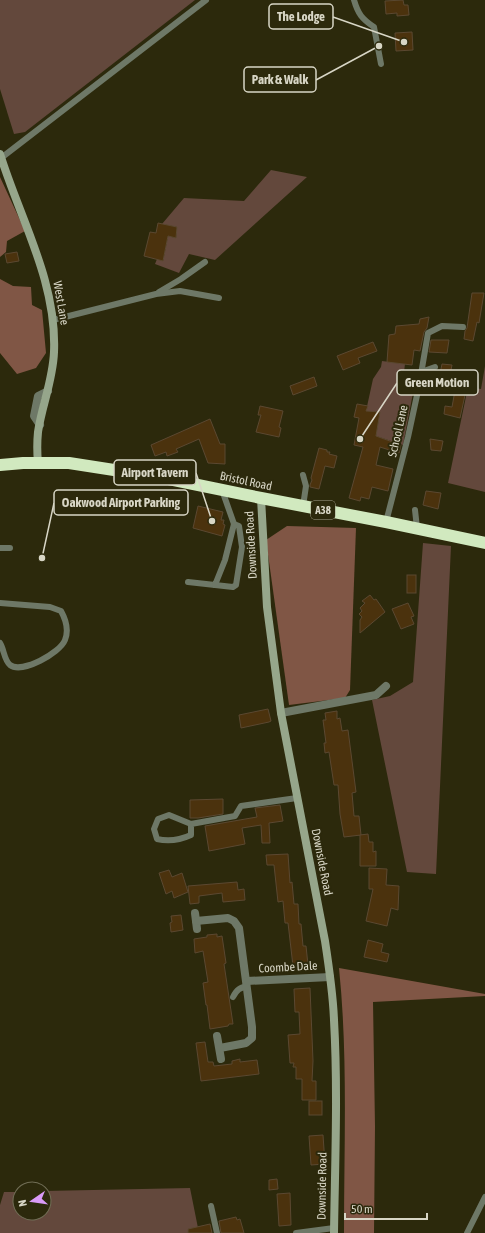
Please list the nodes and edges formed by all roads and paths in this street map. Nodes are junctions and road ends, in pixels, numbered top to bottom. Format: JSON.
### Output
{"nodes":[{"id":1,"x":206,"y":0,"type":"edge"},
{"id":2,"x":354,"y":0,"type":"edge"},
{"id":3,"x":381,"y":64,"type":"dead end"},
{"id":4,"x":1,"y":156,"type":"edge"},
{"id":5,"x":205,"y":262,"type":"dead end"},
{"id":6,"x":156,"y":294,"type":"junction"},
{"id":7,"x":219,"y":298,"type":"dead end"},
{"id":8,"x":53,"y":320,"type":"junction"},
{"id":9,"x":463,"y":327,"type":"dead end"},
{"id":10,"x":435,"y":367,"type":"dead end"},
{"id":11,"x":421,"y":372,"type":"junction"},
{"id":12,"x":38,"y":463,"type":"junction"},
{"id":13,"x":0,"y":465,"type":"edge"},
{"id":14,"x":303,"y":475,"type":"dead end"},
{"id":15,"x":222,"y":490,"type":"junction"},
{"id":16,"x":260,"y":498,"type":"junction"},
{"id":17,"x":303,"y":506,"type":"junction"},
{"id":18,"x":415,"y":510,"type":"dead end"},
{"id":19,"x":386,"y":522,"type":"junction"},
{"id":20,"x":234,"y":524,"type":"junction"},
{"id":21,"x":417,"y":528,"type":"junction"},
{"id":22,"x":485,"y":543,"type":"edge"},
{"id":23,"x":0,"y":548,"type":"edge"},
{"id":24,"x":10,"y":548,"type":"dead end"},
{"id":25,"x":188,"y":582,"type":"dead end"},
{"id":26,"x":215,"y":585,"type":"junction"},
{"id":27,"x":0,"y":603,"type":"edge"},
{"id":28,"x":0,"y":643,"type":"edge"},
{"id":29,"x":386,"y":686,"type":"dead end"},
{"id":30,"x":281,"y":713,"type":"junction"},
{"id":31,"x":297,"y":798,"type":"junction"},
{"id":32,"x":192,"y":824,"type":"junction"},
{"id":33,"x":196,"y":921,"type":"dead end"},
{"id":34,"x":330,"y":977,"type":"junction"},
{"id":35,"x":247,"y":983,"type":"junction"},
{"id":36,"x":234,"y":997,"type":"dead end"},
{"id":37,"x":217,"y":1036,"type":"dead end"},
{"id":38,"x":220,"y":1048,"type":"junction"},
{"id":39,"x":221,"y":1058,"type":"dead end"},
{"id":40,"x":485,"y":1198,"type":"edge"},
{"id":41,"x":212,"y":1206,"type":"dead end"},
{"id":42,"x":334,"y":1231,"type":"edge"},
{"id":43,"x":217,"y":1233,"type":"edge"},
{"id":44,"x":296,"y":1233,"type":"edge"},
{"id":45,"x":467,"y":1233,"type":"edge"}],
"edges":[{"from":1,"to":4,"type":"lane"},
{"from":2,"to":3,"type":"lane"},
{"from":4,"to":8,"type":"street","name":"West Lane"},
{"from":5,"to":6,"type":"lane"},
{"from":6,"to":7,"type":"lane"},
{"from":6,"to":8,"type":"lane"},
{"from":8,"to":12,"type":"street","name":"West Lane"},
{"from":9,"to":11,"type":"lane","name":"School Lane"},
{"from":10,"to":11,"type":"lane"},
{"from":11,"to":19,"type":"lane","name":"School Lane"},
{"from":12,"to":13,"type":"highway","name":"Bristol Road","number":"A38"},
{"from":12,"to":15,"type":"highway","name":"Bristol Road","number":"A38"},
{"from":14,"to":17,"type":"lane"},
{"from":15,"to":16,"type":"highway","name":"Bristol Road","number":"A38"},
{"from":15,"to":20,"type":"lane"},
{"from":16,"to":17,"type":"highway","name":"Bristol Road","number":"A38"},
{"from":16,"to":30,"type":"street","name":"Downside Road"},
{"from":17,"to":19,"type":"highway","name":"Bristol Road","number":"A38"},
{"from":18,"to":21,"type":"lane"},
{"from":19,"to":21,"type":"highway","name":"Bristol Road","number":"A38"},
{"from":20,"to":26,"type":"lane"},
{"from":20,"to":26,"type":"lane"},
{"from":21,"to":22,"type":"highway","name":"Bristol Road","number":"A38"},
{"from":23,"to":24,"type":"lane"},
{"from":25,"to":26,"type":"lane"},
{"from":27,"to":28,"type":"lane"},
{"from":29,"to":30,"type":"street"},
{"from":30,"to":31,"type":"street","name":"Downside Road"},
{"from":31,"to":32,"type":"lane"},
{"from":31,"to":34,"type":"street","name":"Downside Road"},
{"from":32,"to":32,"type":"lane"},
{"from":33,"to":35,"type":"street","name":"Coombe Dale"},
{"from":34,"to":35,"type":"street","name":"Coombe Dale"},
{"from":34,"to":42,"type":"street","name":"Downside Road"},
{"from":35,"to":36,"type":"lane"},
{"from":35,"to":38,"type":"street","name":"Coombe Dale"},
{"from":37,"to":38,"type":"street"},
{"from":38,"to":39,"type":"street"},
{"from":40,"to":45,"type":"lane"},
{"from":41,"to":43,"type":"lane"},
{"from":42,"to":44,"type":"lane"}]}
